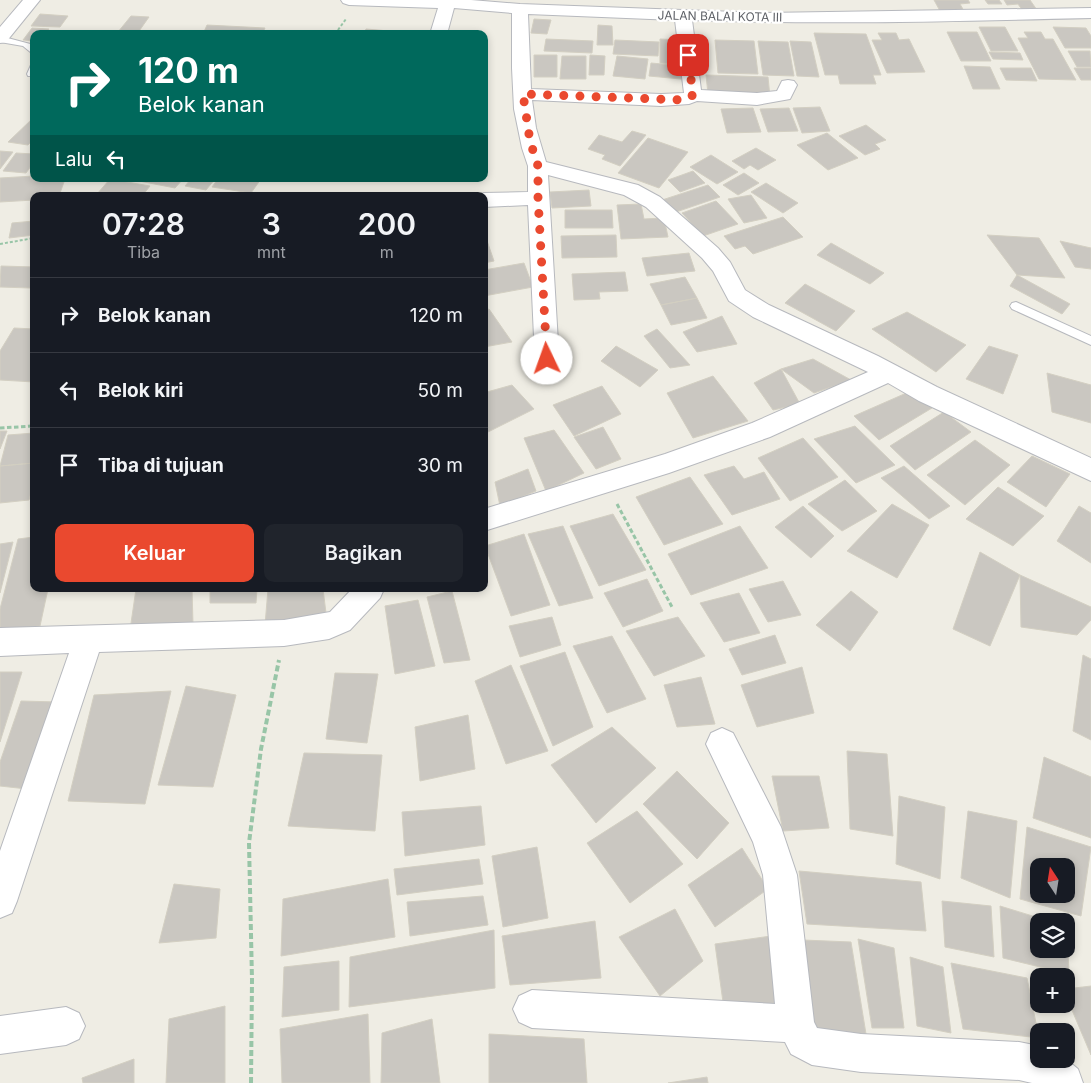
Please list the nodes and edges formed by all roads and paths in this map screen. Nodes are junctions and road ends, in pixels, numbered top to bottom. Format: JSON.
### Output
{"nodes":[{"id":1,"x":32,"y":0,"type":"edge"},
{"id":2,"x":349,"y":0,"type":"edge"},
{"id":3,"x":364,"y":0,"type":"edge"},
{"id":4,"x":448,"y":3,"type":"junction"},
{"id":5,"x":520,"y":9,"type":"junction"},
{"id":6,"x":1091,"y":13,"type":"edge"},
{"id":7,"x":683,"y":16,"type":"junction"},
{"id":8,"x":439,"y":30,"type":"edge"},
{"id":9,"x":0,"y":39,"type":"edge"},
{"id":10,"x":30,"y":47,"type":"edge"},
{"id":11,"x":788,"y":85,"type":"dead end"},
{"id":12,"x":523,"y":94,"type":"junction"},
{"id":13,"x":693,"y":95,"type":"junction"},
{"id":14,"x":538,"y":166,"type":"junction"},
{"id":15,"x":538,"y":198,"type":"junction"},
{"id":16,"x":488,"y":200,"type":"edge"},
{"id":17,"x":30,"y":239,"type":"edge"},
{"id":18,"x":0,"y":244,"type":"edge"},
{"id":19,"x":1016,"y":306,"type":"dead end"},
{"id":20,"x":1091,"y":341,"type":"edge"},
{"id":21,"x":547,"y":359,"type":"dead end"},
{"id":22,"x":890,"y":372,"type":"junction"},
{"id":23,"x":30,"y":426,"type":"edge"},
{"id":24,"x":0,"y":428,"type":"edge"},
{"id":25,"x":1091,"y":470,"type":"edge"},
{"id":26,"x":605,"y":481,"type":"junction"},
{"id":27,"x":488,"y":519,"type":"edge"},
{"id":28,"x":367,"y":592,"type":"edge"},
{"id":29,"x":672,"y":607,"type":"dead end"},
{"id":30,"x":284,"y":633,"type":"junction"},
{"id":31,"x":88,"y":638,"type":"junction"},
{"id":32,"x":0,"y":642,"type":"edge"},
{"id":33,"x":722,"y":744,"type":"dead end"},
{"id":34,"x":0,"y":901,"type":"edge"},
{"id":35,"x":532,"y":1009,"type":"dead end"},
{"id":36,"x":796,"y":1024,"type":"junction"},
{"id":37,"x":66,"y":1026,"type":"dead end"},
{"id":38,"x":0,"y":1035,"type":"edge"},
{"id":39,"x":251,"y":1083,"type":"edge"},
{"id":40,"x":1064,"y":1083,"type":"edge"}],
"edges":[{"from":1,"to":9,"type":"street"},
{"from":2,"to":3,"type":"street","name":"JALAN BALAI KOTA III"},
{"from":3,"to":4,"type":"street","name":"JALAN BALAI KOTA III"},
{"from":4,"to":5,"type":"street","name":"JALAN BALAI KOTA III"},
{"from":4,"to":8,"type":"street"},
{"from":5,"to":7,"type":"street","name":"JALAN BALAI KOTA III"},
{"from":5,"to":12,"type":"street"},
{"from":6,"to":7,"type":"street","name":"JALAN BALAI KOTA III"},
{"from":7,"to":13,"type":"street"},
{"from":9,"to":10,"type":"lane"},
{"from":11,"to":13,"type":"street"},
{"from":12,"to":13,"type":"street"},
{"from":12,"to":14,"type":"street"},
{"from":14,"to":15,"type":"street"},
{"from":14,"to":22,"type":"street"},
{"from":15,"to":16,"type":"street"},
{"from":15,"to":21,"type":"street"},
{"from":17,"to":18,"type":"path"},
{"from":19,"to":20,"type":"lane"},
{"from":22,"to":25,"type":"street"},
{"from":22,"to":26,"type":"street"},
{"from":23,"to":24,"type":"path"},
{"from":26,"to":27,"type":"street"},
{"from":26,"to":29,"type":"path"},
{"from":28,"to":30,"type":"street"},
{"from":30,"to":31,"type":"street"},
{"from":30,"to":39,"type":"path"},
{"from":31,"to":32,"type":"street"},
{"from":31,"to":34,"type":"street"},
{"from":33,"to":36,"type":"street"},
{"from":35,"to":36,"type":"street"},
{"from":36,"to":40,"type":"street"},
{"from":37,"to":38,"type":"street"}]}
